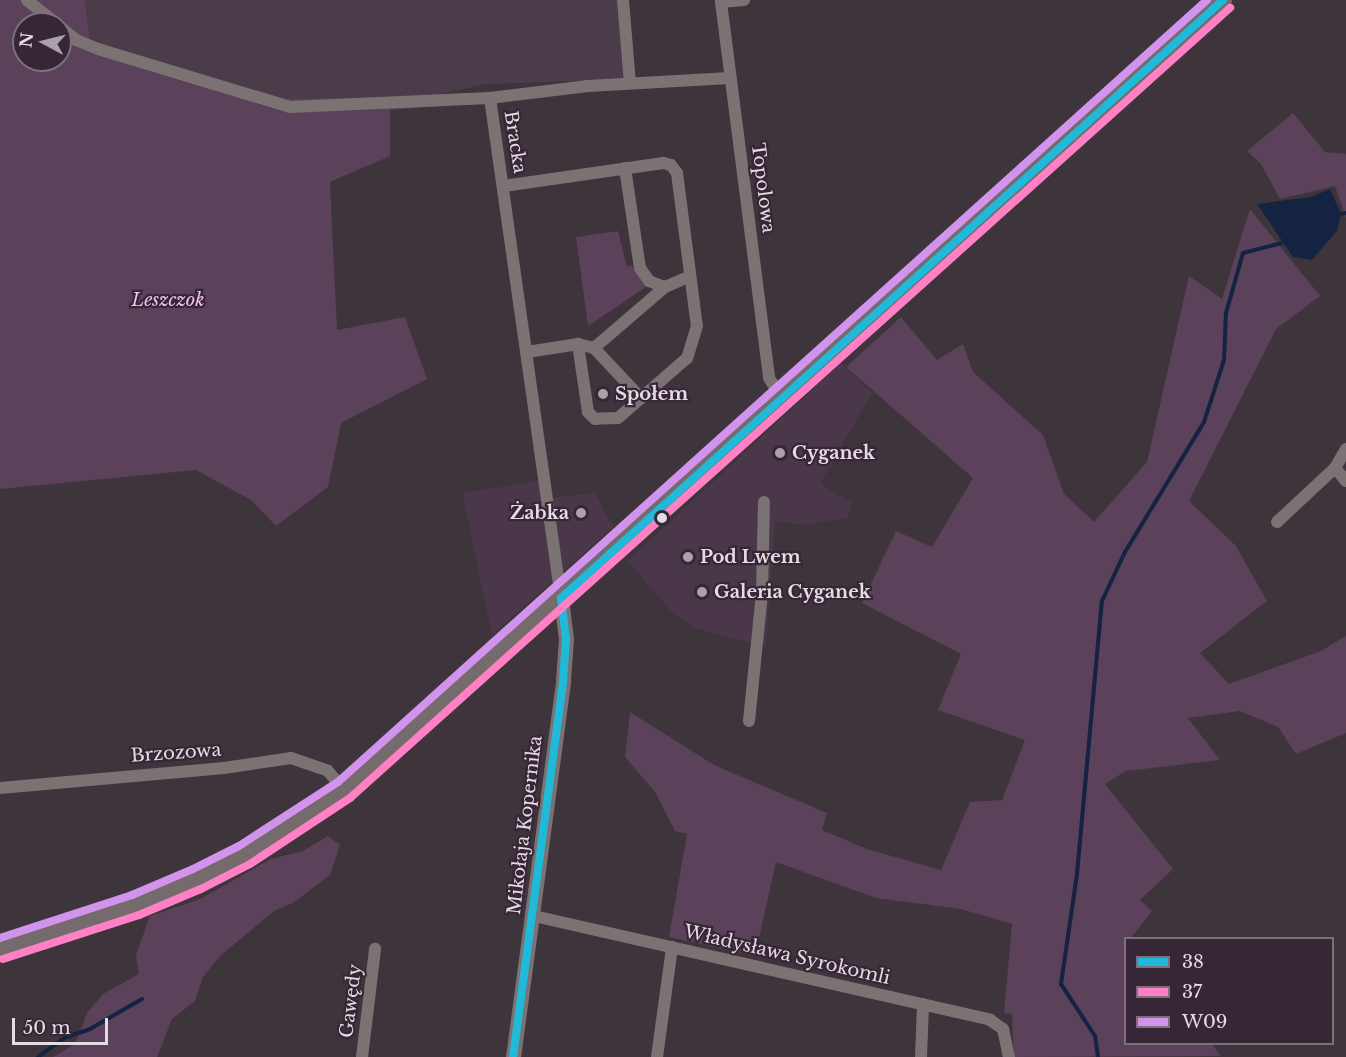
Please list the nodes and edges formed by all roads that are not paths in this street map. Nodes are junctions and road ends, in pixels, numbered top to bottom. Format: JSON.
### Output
{"nodes":[{"id":1,"x":27,"y":0,"type":"edge"},
{"id":2,"x":623,"y":0,"type":"edge"},
{"id":3,"x":744,"y":0,"type":"edge"},
{"id":4,"x":1223,"y":0,"type":"edge"},
{"id":5,"x":42,"y":12,"type":"edge"},
{"id":6,"x":72,"y":37,"type":"edge"},
{"id":7,"x":730,"y":78,"type":"junction"},
{"id":8,"x":630,"y":83,"type":"junction"},
{"id":9,"x":490,"y":98,"type":"junction"},
{"id":10,"x":625,"y":168,"type":"junction"},
{"id":11,"x":504,"y":186,"type":"junction"},
{"id":12,"x":689,"y":277,"type":"junction"},
{"id":13,"x":665,"y":287,"type":"junction"},
{"id":14,"x":578,"y":344,"type":"junction"},
{"id":15,"x":594,"y":348,"type":"junction"},
{"id":16,"x":527,"y":352,"type":"junction"},
{"id":17,"x":641,"y":398,"type":"junction"},
{"id":18,"x":782,"y":398,"type":"junction"},
{"id":19,"x":1346,"y":449,"type":"edge"},
{"id":20,"x":1335,"y":468,"type":"junction"},
{"id":21,"x":1346,"y":481,"type":"edge"},
{"id":22,"x":764,"y":502,"type":"dead end"},
{"id":23,"x":1277,"y":522,"type":"dead end"},
{"id":24,"x":561,"y":598,"type":"junction"},
{"id":25,"x":749,"y":721,"type":"dead end"},
{"id":26,"x":0,"y":788,"type":"edge"},
{"id":27,"x":344,"y":790,"type":"junction"},
{"id":28,"x":534,"y":916,"type":"junction"},
{"id":29,"x":672,"y":947,"type":"junction"},
{"id":30,"x":0,"y":949,"type":"edge"},
{"id":31,"x":375,"y":949,"type":"dead end"},
{"id":32,"x":923,"y":1004,"type":"junction"},
{"id":33,"x":362,"y":1057,"type":"edge"},
{"id":34,"x":513,"y":1057,"type":"edge"},
{"id":35,"x":657,"y":1057,"type":"edge"},
{"id":36,"x":921,"y":1057,"type":"edge"},
{"id":37,"x":1009,"y":1057,"type":"edge"}],
"edges":[{"from":1,"to":5,"type":"street","name":"Bracka"},
{"from":2,"to":8,"type":"street"},
{"from":3,"to":7,"type":"street","name":"Topolowa"},
{"from":4,"to":18,"type":"main road"},
{"from":6,"to":9,"type":"street","name":"Bracka"},
{"from":7,"to":8,"type":"street"},
{"from":7,"to":18,"type":"street","name":"Topolowa"},
{"from":8,"to":9,"type":"street"},
{"from":9,"to":11,"type":"street","name":"Bracka"},
{"from":10,"to":11,"type":"street"},
{"from":10,"to":12,"type":"street"},
{"from":10,"to":13,"type":"street"},
{"from":11,"to":16,"type":"street","name":"Bracka"},
{"from":12,"to":13,"type":"street"},
{"from":12,"to":17,"type":"street"},
{"from":13,"to":15,"type":"street"},
{"from":14,"to":15,"type":"street"},
{"from":14,"to":16,"type":"street"},
{"from":14,"to":17,"type":"street"},
{"from":15,"to":17,"type":"street"},
{"from":16,"to":24,"type":"street","name":"Bracka"},
{"from":18,"to":24,"type":"main road"},
{"from":19,"to":20,"type":"street"},
{"from":20,"to":21,"type":"street"},
{"from":20,"to":23,"type":"street"},
{"from":22,"to":25,"type":"street"},
{"from":24,"to":27,"type":"main road"},
{"from":24,"to":28,"type":"street","name":"Mikołaja Kopernika"},
{"from":26,"to":27,"type":"street","name":"Brzozowa"},
{"from":27,"to":30,"type":"main road"},
{"from":28,"to":29,"type":"street","name":"Władysława Syrokomli"},
{"from":28,"to":34,"type":"street","name":"Mikołaja Kopernika"},
{"from":29,"to":32,"type":"street","name":"Władysława Syrokomli"},
{"from":29,"to":35,"type":"street"},
{"from":31,"to":33,"type":"street","name":"Gawędy"},
{"from":32,"to":36,"type":"street"},
{"from":32,"to":37,"type":"street","name":"Władysława Syrokomli"}]}
